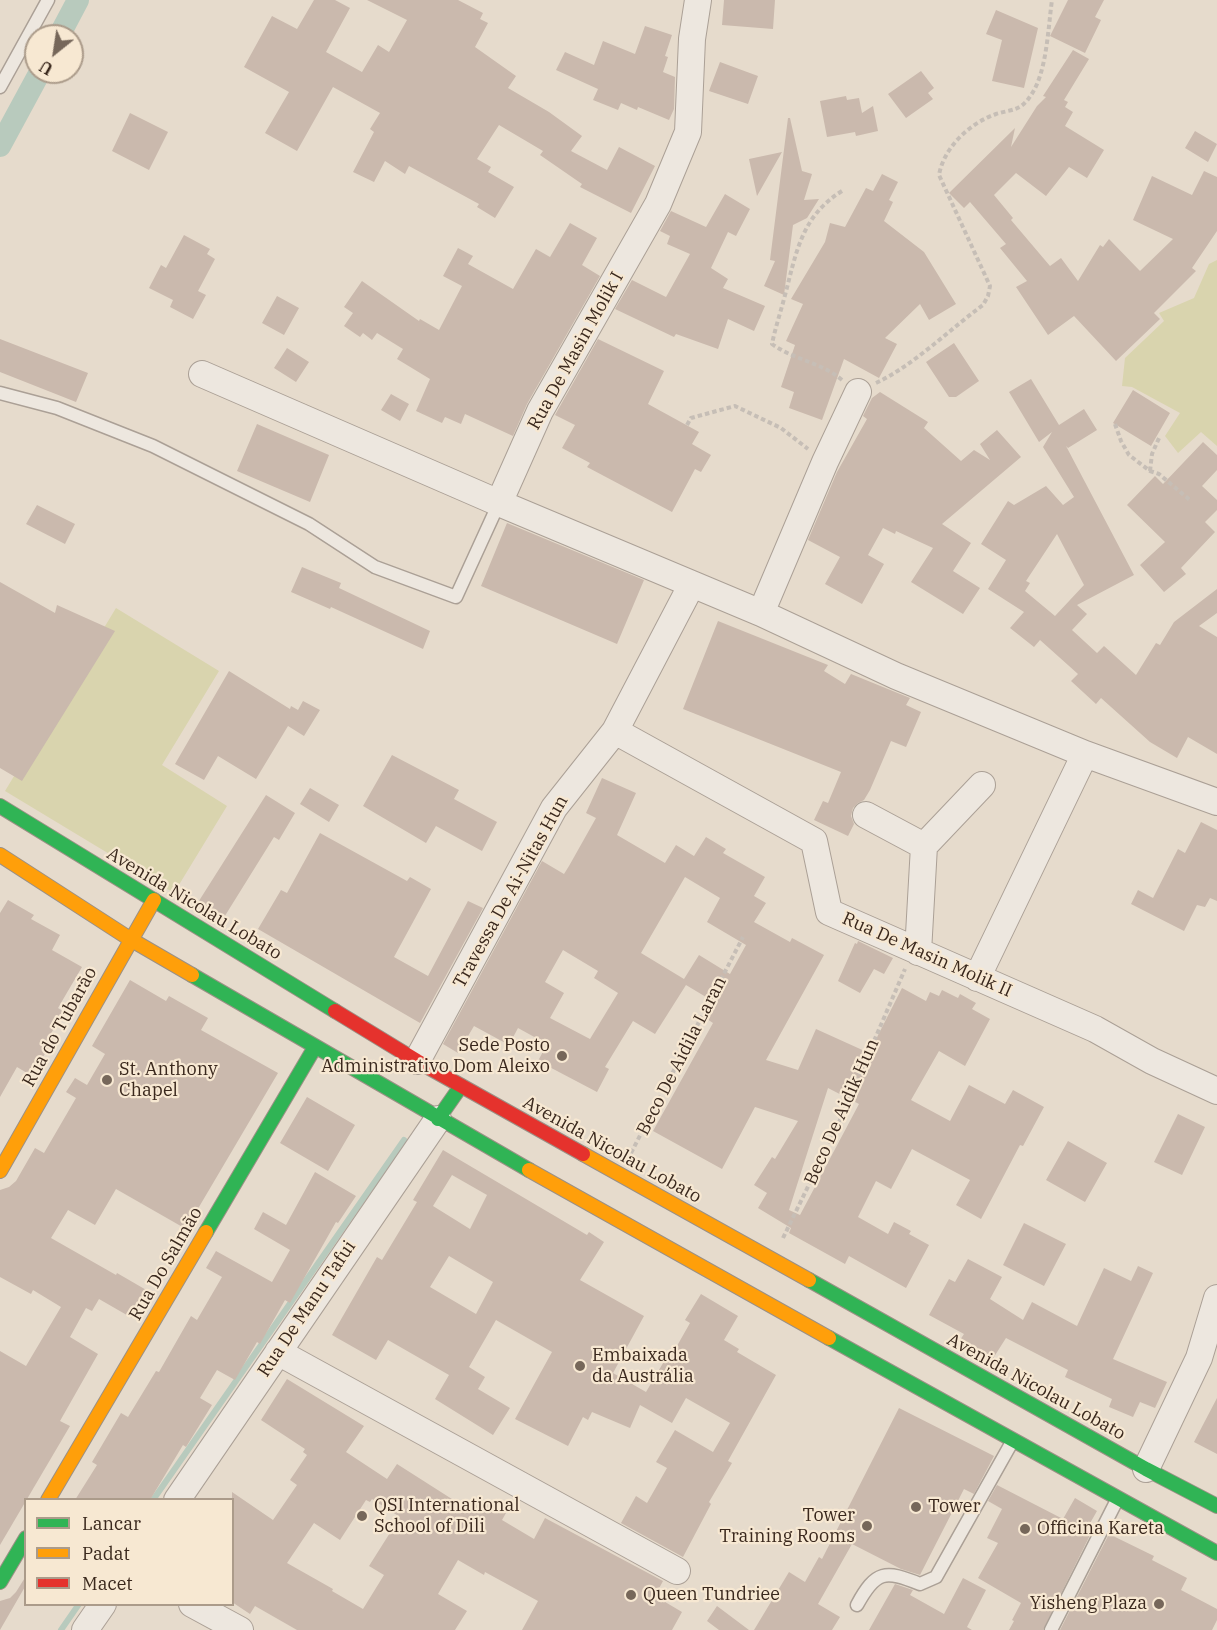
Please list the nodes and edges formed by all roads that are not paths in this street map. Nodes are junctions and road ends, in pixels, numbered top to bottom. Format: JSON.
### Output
{"nodes":[{"id":1,"x":48,"y":0,"type":"edge"},
{"id":2,"x":698,"y":0,"type":"edge"},
{"id":3,"x":0,"y":87,"type":"edge"},
{"id":4,"x":202,"y":374,"type":"dead end"},
{"id":5,"x":858,"y":392,"type":"road end"},
{"id":6,"x":0,"y":393,"type":"edge"},
{"id":7,"x":499,"y":502,"type":"junction"},
{"id":8,"x":692,"y":584,"type":"junction"},
{"id":9,"x":761,"y":613,"type":"junction"},
{"id":10,"x":615,"y":731,"type":"junction"},
{"id":11,"x":1085,"y":754,"type":"junction"},
{"id":12,"x":982,"y":784,"type":"dead end"},
{"id":13,"x":1217,"y":802,"type":"edge"},
{"id":14,"x":0,"y":806,"type":"edge"},
{"id":15,"x":866,"y":815,"type":"dead end"},
{"id":16,"x":924,"y":846,"type":"junction"},
{"id":17,"x":0,"y":855,"type":"edge"},
{"id":18,"x":154,"y":900,"type":"junction"},
{"id":19,"x":130,"y":939,"type":"junction"},
{"id":20,"x":913,"y":957,"type":"junction"},
{"id":21,"x":977,"y":978,"type":"junction"},
{"id":22,"x":315,"y":1047,"type":"junction"},
{"id":23,"x":417,"y":1061,"type":"junction"},
{"id":24,"x":461,"y":1086,"type":"junction"},
{"id":25,"x":1217,"y":1091,"type":"edge"},
{"id":26,"x":438,"y":1119,"type":"junction"},
{"id":27,"x":0,"y":1171,"type":"edge"},
{"id":28,"x":1217,"y":1298,"type":"edge"},
{"id":29,"x":278,"y":1352,"type":"junction"},
{"id":30,"x":1012,"y":1441,"type":"junction"},
{"id":31,"x":1146,"y":1469,"type":"junction"},
{"id":32,"x":49,"y":1498,"type":"edge"},
{"id":33,"x":178,"y":1498,"type":"edge"},
{"id":34,"x":1118,"y":1499,"type":"junction"},
{"id":35,"x":1217,"y":1506,"type":"edge"},
{"id":36,"x":24,"y":1541,"type":"edge"},
{"id":37,"x":1217,"y":1553,"type":"edge"},
{"id":38,"x":677,"y":1571,"type":"dead end"},
{"id":39,"x":0,"y":1582,"type":"edge"},
{"id":40,"x":857,"y":1605,"type":"dead end"},
{"id":41,"x":102,"y":1606,"type":"edge"},
{"id":42,"x":194,"y":1606,"type":"edge"},
{"id":43,"x":85,"y":1630,"type":"edge"},
{"id":44,"x":240,"y":1630,"type":"edge"},
{"id":45,"x":1051,"y":1630,"type":"edge"}],
"edges":[{"from":1,"to":3,"type":"lane"},
{"from":2,"to":7,"type":"street","name":"Rua De Masin Molik I"},
{"from":4,"to":7,"type":"street"},
{"from":5,"to":9,"type":"street"},
{"from":6,"to":7,"type":"lane"},
{"from":7,"to":8,"type":"street"},
{"from":8,"to":9,"type":"street"},
{"from":8,"to":10,"type":"street"},
{"from":9,"to":11,"type":"street"},
{"from":10,"to":20,"type":"street","name":"Rua De Masin Molik II"},
{"from":10,"to":23,"type":"street","name":"Travessa De Ai-Nitas Hun"},
{"from":11,"to":13,"type":"street"},
{"from":11,"to":21,"type":"street"},
{"from":12,"to":16,"type":"street"},
{"from":14,"to":18,"type":"main road","name":"Avenida Nicolau Lobato"},
{"from":15,"to":16,"type":"street"},
{"from":16,"to":20,"type":"street"},
{"from":17,"to":19,"type":"main road"},
{"from":18,"to":19,"type":"main road","name":"Rua do Tubarão"},
{"from":18,"to":23,"type":"main road","name":"Avenida Nicolau Lobato"},
{"from":19,"to":22,"type":"main road"},
{"from":19,"to":27,"type":"main road","name":"Rua do Tubarão"},
{"from":20,"to":21,"type":"street","name":"Rua De Masin Molik II"},
{"from":21,"to":25,"type":"street","name":"Rua De Masin Molik II"},
{"from":22,"to":26,"type":"main road"},
{"from":22,"to":32,"type":"main road","name":"Rua Do Salmão"},
{"from":23,"to":24,"type":"main road","name":"Avenida Nicolau Lobato"},
{"from":24,"to":26,"type":"main road"},
{"from":24,"to":31,"type":"main road","name":"Avenida Nicolau Lobato"},
{"from":26,"to":29,"type":"street","name":"Rua De Manu Tafui"},
{"from":26,"to":30,"type":"main road"},
{"from":28,"to":31,"type":"street"},
{"from":29,"to":33,"type":"street","name":"Rua De Manu Tafui"},
{"from":29,"to":38,"type":"street"},
{"from":30,"to":34,"type":"main road"},
{"from":30,"to":40,"type":"lane"},
{"from":31,"to":35,"type":"main road","name":"Avenida Nicolau Lobato"},
{"from":34,"to":37,"type":"main road"},
{"from":34,"to":45,"type":"lane"},
{"from":36,"to":39,"type":"main road"},
{"from":41,"to":43,"type":"street"},
{"from":42,"to":44,"type":"street"}]}
